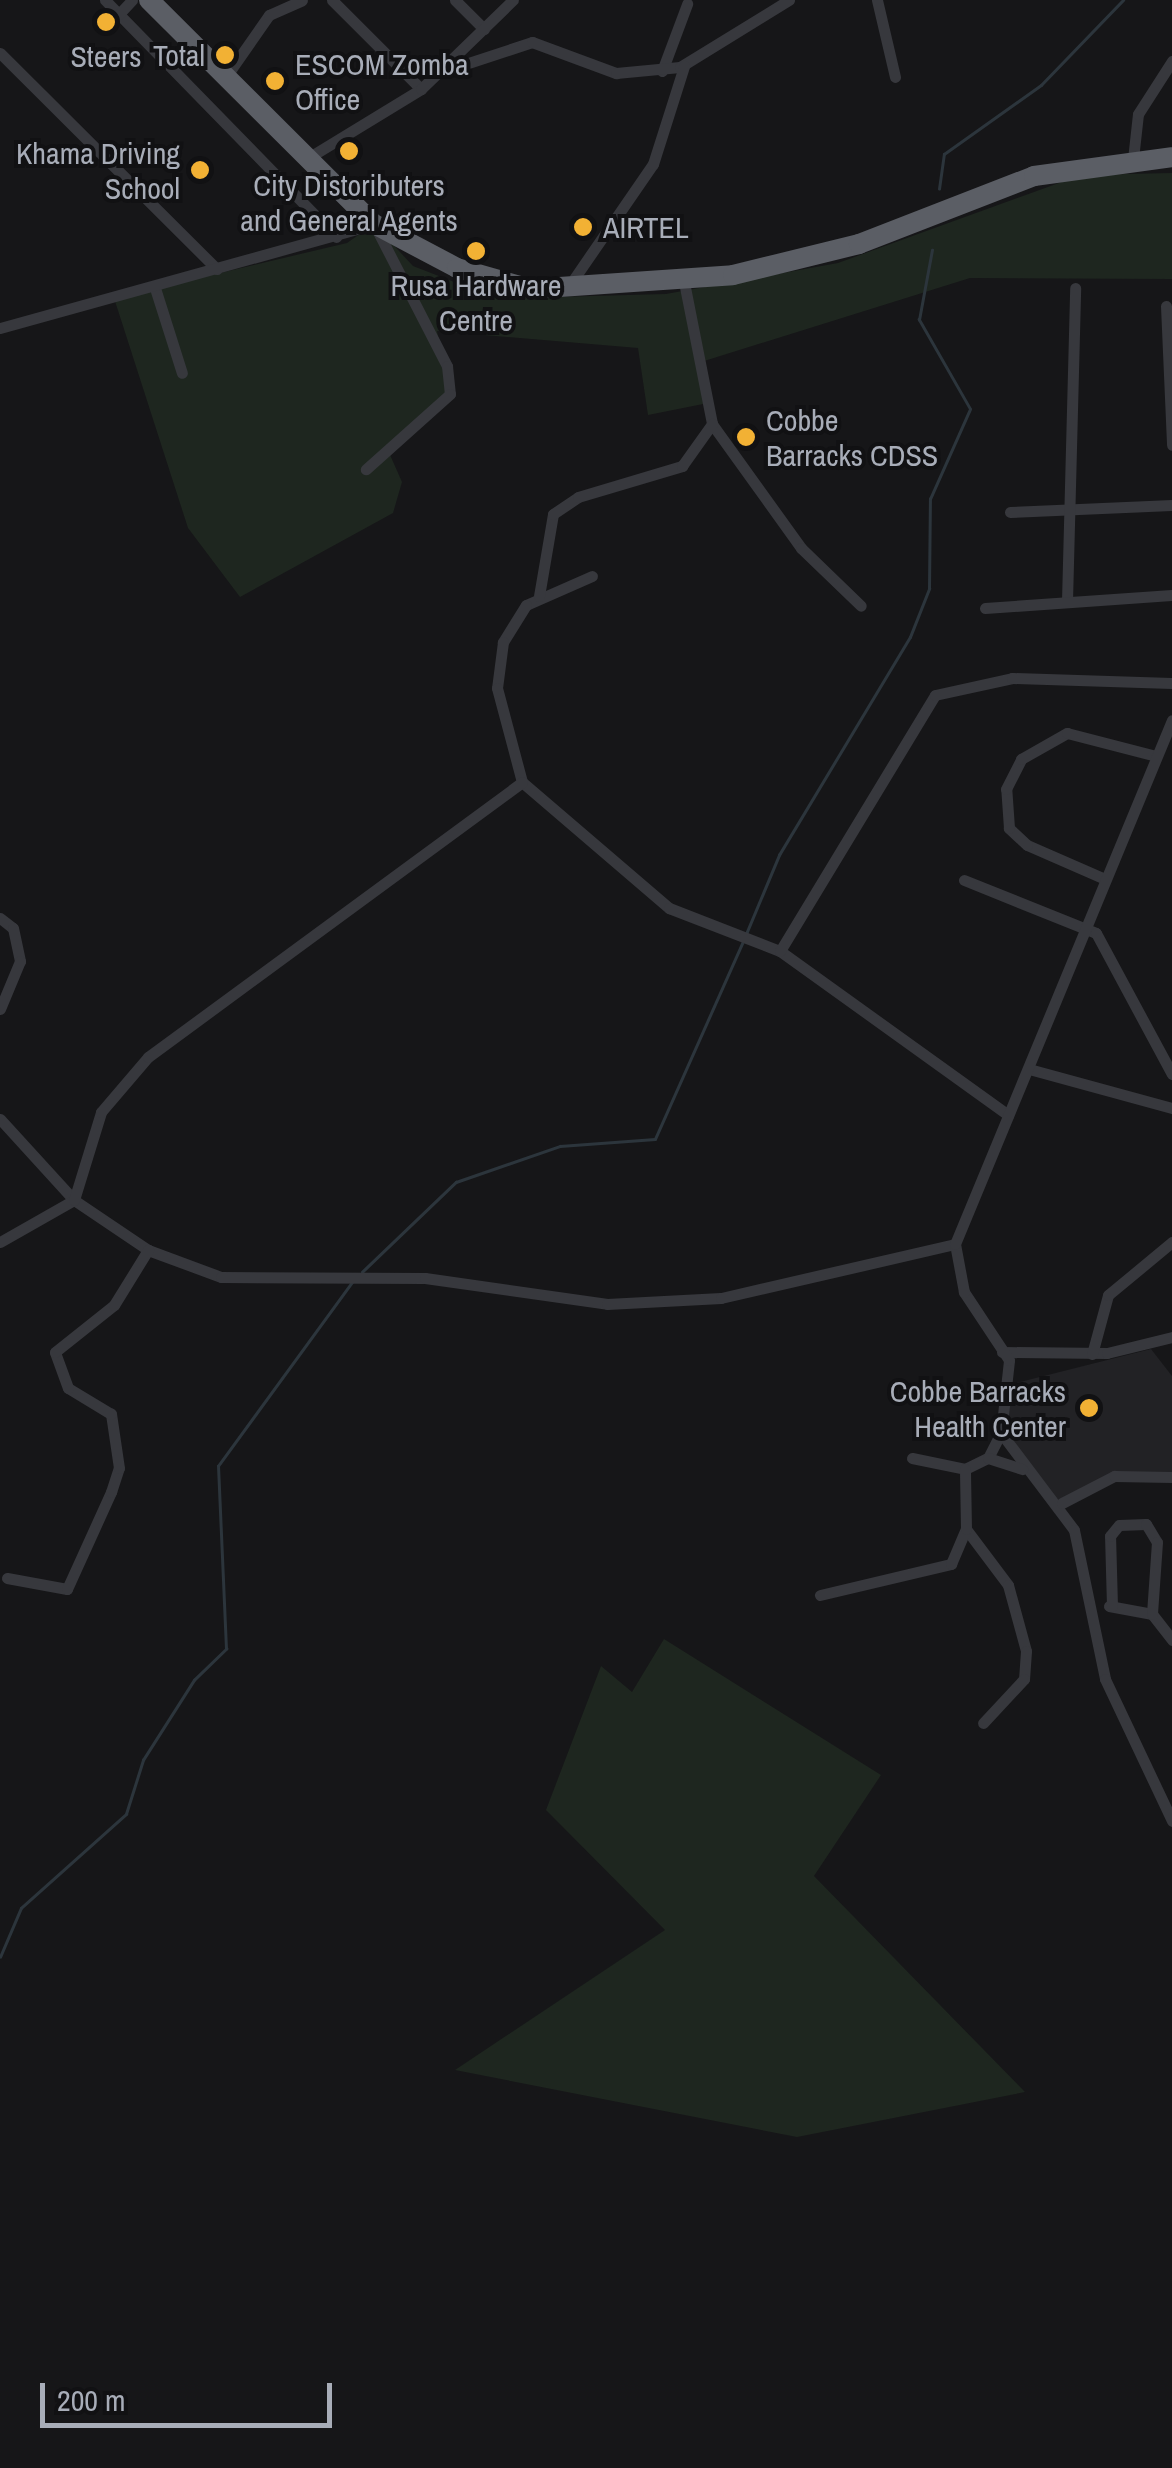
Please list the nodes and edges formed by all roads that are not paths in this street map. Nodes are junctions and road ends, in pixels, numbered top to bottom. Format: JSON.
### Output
{"nodes":[{"id":1,"x":105,"y":0,"type":"edge"},
{"id":2,"x":132,"y":0,"type":"edge"},
{"id":3,"x":149,"y":0,"type":"edge"},
{"id":4,"x":302,"y":0,"type":"edge"},
{"id":5,"x":332,"y":0,"type":"edge"},
{"id":6,"x":455,"y":0,"type":"edge"},
{"id":7,"x":514,"y":0,"type":"edge"},
{"id":8,"x":789,"y":0,"type":"edge"},
{"id":9,"x":877,"y":0,"type":"edge"},
{"id":10,"x":687,"y":4,"type":"dead end"},
{"id":11,"x":119,"y":14,"type":"junction"},
{"id":12,"x":484,"y":29,"type":"junction"},
{"id":13,"x":0,"y":52,"type":"edge"},
{"id":14,"x":1172,"y":61,"type":"edge"},
{"id":15,"x":679,"y":63,"type":"junction"},
{"id":16,"x":442,"y":72,"type":"junction"},
{"id":17,"x":894,"y":77,"type":"dead end"},
{"id":18,"x":226,"y":78,"type":"junction"},
{"id":19,"x":422,"y":89,"type":"junction"},
{"id":20,"x":1172,"y":157,"type":"edge"},
{"id":21,"x":308,"y":158,"type":"junction"},
{"id":22,"x":1132,"y":159,"type":"junction"},
{"id":23,"x":374,"y":224,"type":"junction"},
{"id":24,"x":336,"y":237,"type":"junction"},
{"id":25,"x":218,"y":270,"type":"junction"},
{"id":26,"x":684,"y":282,"type":"junction"},
{"id":27,"x":155,"y":288,"type":"junction"},
{"id":28,"x":1075,"y":288,"type":"dead end"},
{"id":29,"x":564,"y":292,"type":"junction"},
{"id":30,"x":1166,"y":306,"type":"dead end"},
{"id":31,"x":0,"y":328,"type":"edge"},
{"id":32,"x":182,"y":373,"type":"dead end"},
{"id":33,"x":712,"y":424,"type":"junction"},
{"id":34,"x":1172,"y":445,"type":"edge"},
{"id":35,"x":366,"y":469,"type":"dead end"},
{"id":36,"x":1172,"y":505,"type":"edge"},
{"id":37,"x":1010,"y":512,"type":"dead end"},
{"id":38,"x":1068,"y":512,"type":"junction"},
{"id":39,"x":592,"y":576,"type":"dead end"},
{"id":40,"x":1172,"y":595,"type":"edge"},
{"id":41,"x":539,"y":596,"type":"junction"},
{"id":42,"x":1067,"y":600,"type":"junction"},
{"id":43,"x":861,"y":606,"type":"dead end"},
{"id":44,"x":985,"y":608,"type":"dead end"},
{"id":45,"x":1172,"y":683,"type":"edge"},
{"id":46,"x":1172,"y":720,"type":"edge"},
{"id":47,"x":1156,"y":756,"type":"junction"},
{"id":48,"x":522,"y":782,"type":"junction"},
{"id":49,"x":1104,"y":879,"type":"junction"},
{"id":50,"x":964,"y":880,"type":"dead end"},
{"id":51,"x":0,"y":918,"type":"edge"},
{"id":52,"x":1085,"y":927,"type":"junction"},
{"id":53,"x":780,"y":951,"type":"junction"},
{"id":54,"x":0,"y":1009,"type":"edge"},
{"id":55,"x":1029,"y":1070,"type":"junction"},
{"id":56,"x":1172,"y":1074,"type":"edge"},
{"id":57,"x":1172,"y":1108,"type":"edge"},
{"id":58,"x":1008,"y":1115,"type":"junction"},
{"id":59,"x":0,"y":1119,"type":"edge"},
{"id":60,"x":74,"y":1200,"type":"junction"},
{"id":61,"x":0,"y":1242,"type":"edge"},
{"id":62,"x":1172,"y":1242,"type":"edge"},
{"id":63,"x":955,"y":1244,"type":"junction"},
{"id":64,"x":148,"y":1250,"type":"junction"},
{"id":65,"x":1172,"y":1337,"type":"edge"},
{"id":66,"x":1002,"y":1352,"type":"junction"},
{"id":67,"x":1092,"y":1354,"type":"junction"},
{"id":68,"x":1001,"y":1433,"type":"junction"},
{"id":69,"x":912,"y":1458,"type":"dead end"},
{"id":70,"x":988,"y":1458,"type":"junction"},
{"id":71,"x":965,"y":1469,"type":"junction"},
{"id":72,"x":1022,"y":1469,"type":"junction"},
{"id":73,"x":1172,"y":1476,"type":"edge"},
{"id":74,"x":1062,"y":1502,"type":"junction"},
{"id":75,"x":966,"y":1529,"type":"junction"},
{"id":76,"x":7,"y":1578,"type":"dead end"},
{"id":77,"x":820,"y":1594,"type":"dead end"},
{"id":78,"x":1112,"y":1606,"type":"junction"},
{"id":79,"x":1094,"y":1607,"type":"junction"},
{"id":80,"x":1152,"y":1614,"type":"junction"},
{"id":81,"x":1172,"y":1640,"type":"edge"},
{"id":82,"x":983,"y":1723,"type":"dead end"},
{"id":83,"x":1172,"y":1820,"type":"edge"}],
"edges":[{"from":1,"to":11,"type":"street"},
{"from":2,"to":11,"type":"street"},
{"from":3,"to":18,"type":"highway"},
{"from":4,"to":18,"type":"street"},
{"from":5,"to":19,"type":"street"},
{"from":6,"to":12,"type":"street"},
{"from":7,"to":12,"type":"street"},
{"from":8,"to":15,"type":"street"},
{"from":9,"to":17,"type":"street"},
{"from":10,"to":15,"type":"street"},
{"from":11,"to":24,"type":"street"},
{"from":12,"to":16,"type":"street"},
{"from":13,"to":25,"type":"street"},
{"from":14,"to":22,"type":"street"},
{"from":15,"to":16,"type":"street"},
{"from":15,"to":29,"type":"street"},
{"from":16,"to":19,"type":"street"},
{"from":18,"to":21,"type":"highway"},
{"from":19,"to":21,"type":"street"},
{"from":20,"to":22,"type":"highway"},
{"from":21,"to":23,"type":"highway"},
{"from":22,"to":26,"type":"highway"},
{"from":23,"to":24,"type":"street"},
{"from":23,"to":29,"type":"highway"},
{"from":23,"to":35,"type":"street"},
{"from":24,"to":25,"type":"street"},
{"from":25,"to":27,"type":"street"},
{"from":26,"to":29,"type":"highway"},
{"from":26,"to":33,"type":"street"},
{"from":27,"to":31,"type":"street"},
{"from":27,"to":32,"type":"street"},
{"from":28,"to":38,"type":"street"},
{"from":30,"to":34,"type":"street"},
{"from":33,"to":41,"type":"street"},
{"from":33,"to":43,"type":"street"},
{"from":36,"to":38,"type":"street"},
{"from":37,"to":38,"type":"street"},
{"from":38,"to":42,"type":"street"},
{"from":39,"to":41,"type":"street"},
{"from":40,"to":42,"type":"street"},
{"from":41,"to":48,"type":"street"},
{"from":42,"to":44,"type":"street"},
{"from":45,"to":53,"type":"street"},
{"from":46,"to":47,"type":"street"},
{"from":47,"to":49,"type":"street"},
{"from":47,"to":49,"type":"street"},
{"from":48,"to":53,"type":"street"},
{"from":48,"to":60,"type":"street"},
{"from":49,"to":52,"type":"street"},
{"from":50,"to":52,"type":"street"},
{"from":51,"to":54,"type":"street"},
{"from":52,"to":55,"type":"street"},
{"from":52,"to":56,"type":"street"},
{"from":53,"to":58,"type":"street"},
{"from":55,"to":57,"type":"street"},
{"from":55,"to":58,"type":"street"},
{"from":58,"to":63,"type":"street"},
{"from":59,"to":60,"type":"street"},
{"from":60,"to":61,"type":"street"},
{"from":60,"to":64,"type":"street"},
{"from":62,"to":67,"type":"street"},
{"from":63,"to":64,"type":"street"},
{"from":63,"to":66,"type":"street"},
{"from":64,"to":76,"type":"street"},
{"from":65,"to":67,"type":"street"},
{"from":66,"to":67,"type":"street"},
{"from":66,"to":68,"type":"street"},
{"from":68,"to":70,"type":"street"},
{"from":68,"to":72,"type":"street"},
{"from":69,"to":71,"type":"street"},
{"from":70,"to":71,"type":"street"},
{"from":70,"to":72,"type":"street"},
{"from":71,"to":75,"type":"street"},
{"from":72,"to":74,"type":"street"},
{"from":73,"to":74,"type":"street"},
{"from":74,"to":79,"type":"street"},
{"from":75,"to":77,"type":"street"},
{"from":75,"to":82,"type":"street"},
{"from":78,"to":79,"type":"street"},
{"from":78,"to":80,"type":"street"},
{"from":78,"to":80,"type":"street"},
{"from":79,"to":83,"type":"street"},
{"from":80,"to":81,"type":"street"}]}
